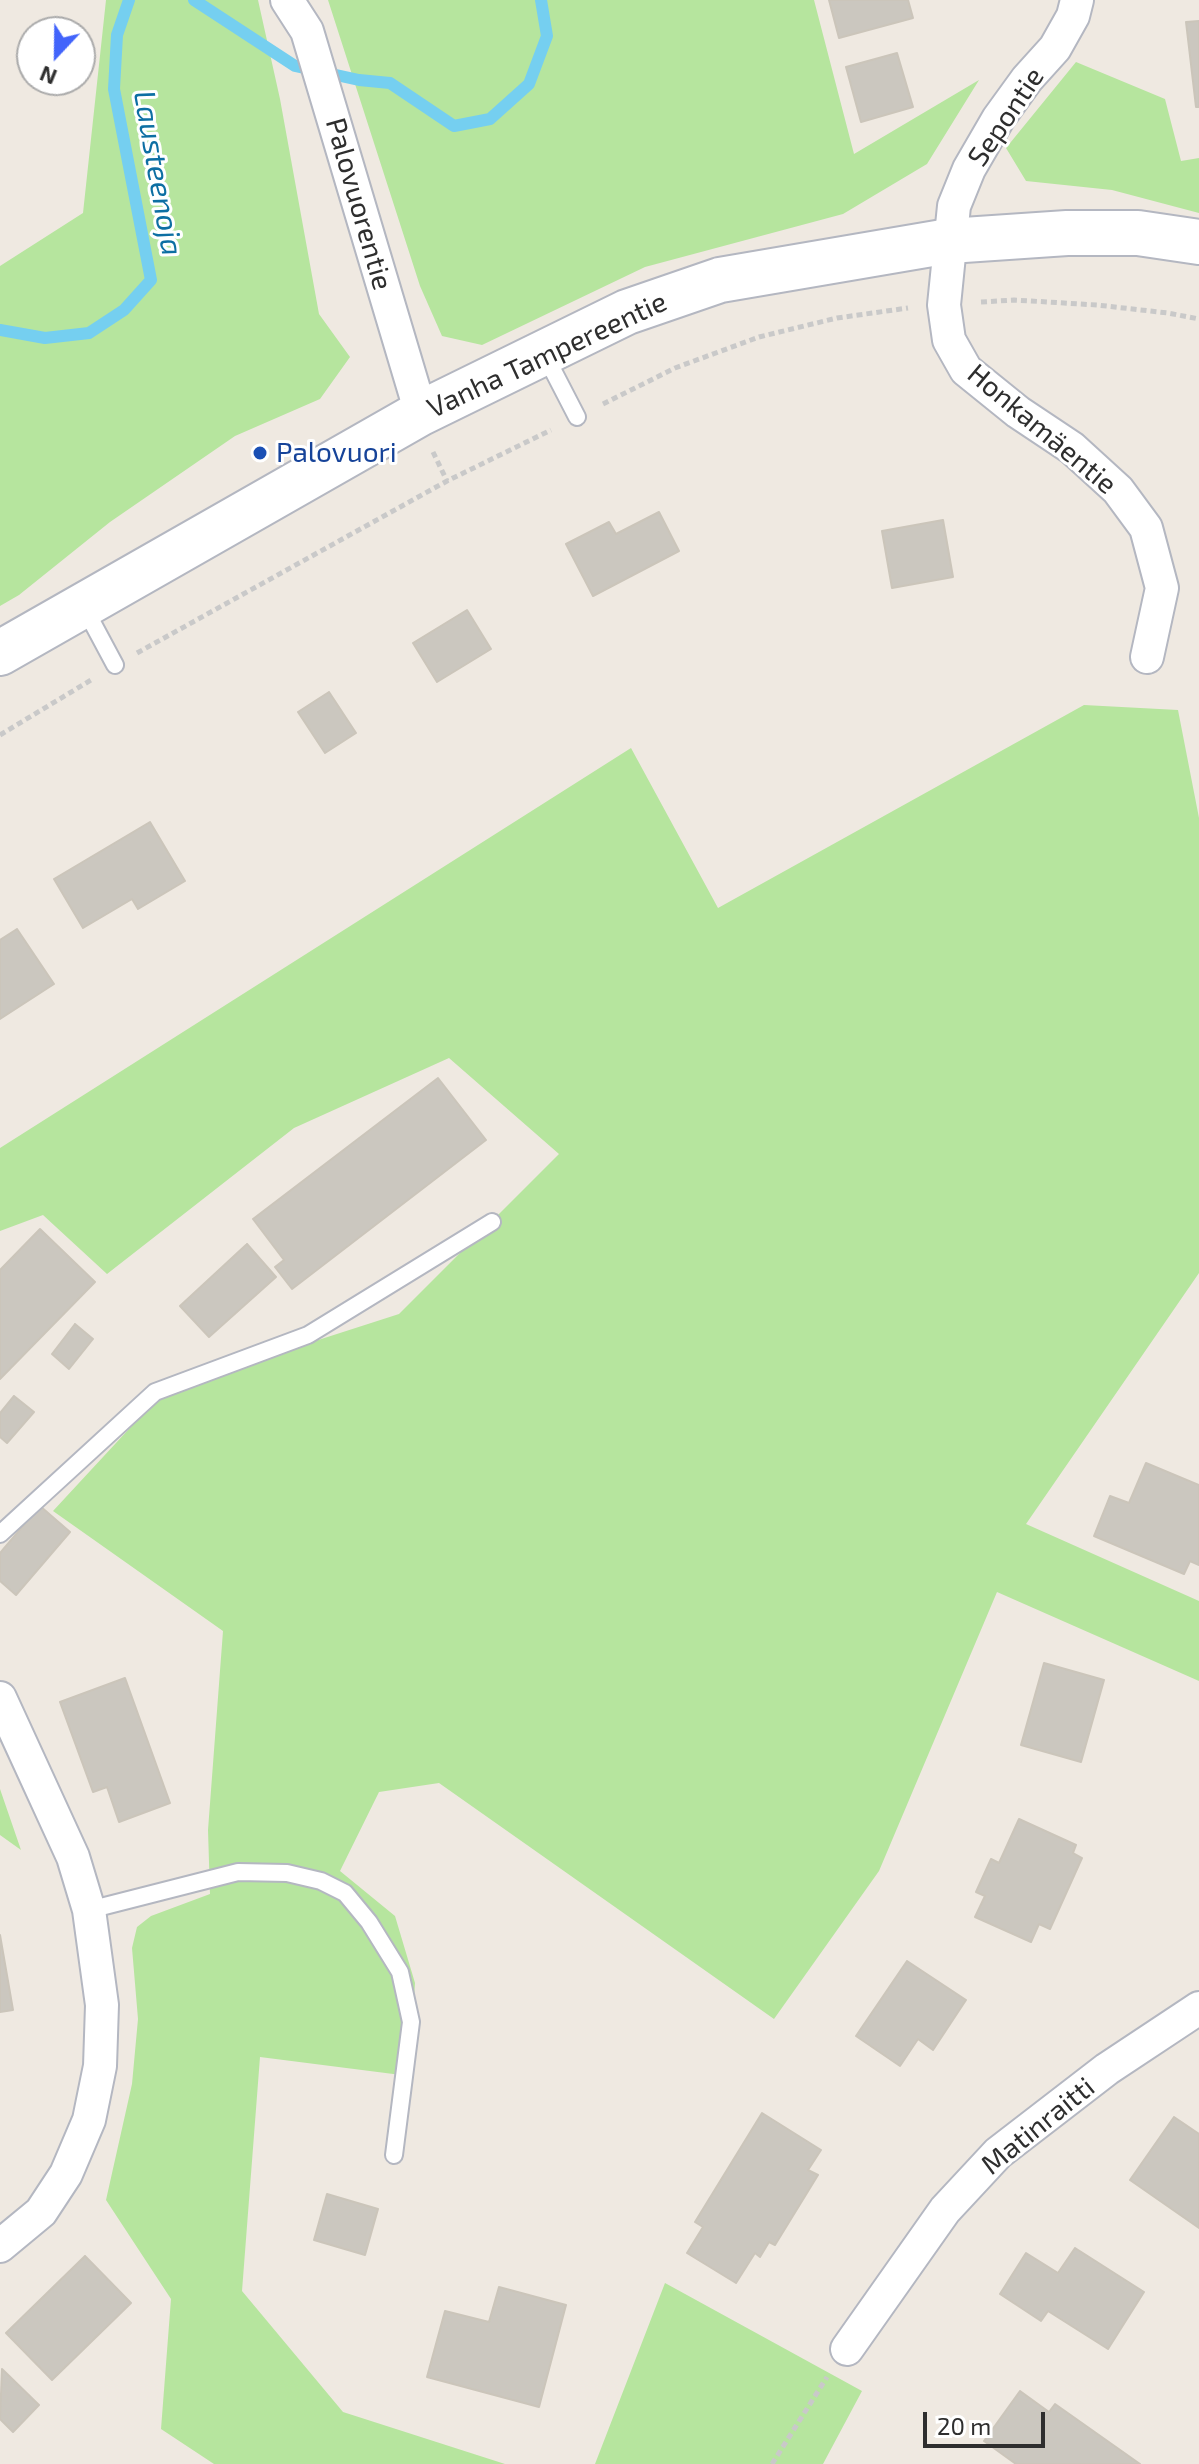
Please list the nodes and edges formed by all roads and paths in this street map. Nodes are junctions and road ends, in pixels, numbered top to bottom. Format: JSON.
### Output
{"nodes":[{"id":1,"x":287,"y":0,"type":"edge"},
{"id":2,"x":1077,"y":0,"type":"edge"},
{"id":3,"x":949,"y":241,"type":"junction"},
{"id":4,"x":1199,"y":242,"type":"edge"},
{"id":5,"x":944,"y":305,"type":"junction"},
{"id":6,"x":1199,"y":319,"type":"edge"},
{"id":7,"x":543,"y":351,"type":"junction"},
{"id":8,"x":421,"y":413,"type":"junction"},
{"id":9,"x":577,"y":417,"type":"junction"},
{"id":10,"x":83,"y":606,"type":"junction"},
{"id":11,"x":0,"y":653,"type":"edge"},
{"id":12,"x":1147,"y":657,"type":"dead end"},
{"id":13,"x":115,"y":665,"type":"junction"},
{"id":14,"x":0,"y":735,"type":"edge"},
{"id":15,"x":492,"y":1222,"type":"dead end"},
{"id":16,"x":0,"y":1534,"type":"edge"},
{"id":17,"x":0,"y":1698,"type":"edge"},
{"id":18,"x":89,"y":1910,"type":"junction"},
{"id":19,"x":1199,"y":2008,"type":"edge"},
{"id":20,"x":394,"y":2155,"type":"dead end"},
{"id":21,"x":0,"y":2246,"type":"edge"},
{"id":22,"x":847,"y":2349,"type":"joint"},
{"id":23,"x":772,"y":2464,"type":"edge"}],
"edges":[{"from":1,"to":8,"type":"street","name":"Palovuorentie"},
{"from":2,"to":3,"type":"street","name":"Sepontie"},
{"from":3,"to":4,"type":"main road","name":"Vanha Tampereentie"},
{"from":3,"to":5,"type":"street","name":"Honkamäentie"},
{"from":3,"to":7,"type":"main road","name":"Vanha Tampereentie"},
{"from":5,"to":6,"type":"path"},
{"from":5,"to":9,"type":"path"},
{"from":5,"to":12,"type":"street","name":"Honkamäentie"},
{"from":7,"to":8,"type":"main road","name":"Vanha Tampereentie"},
{"from":7,"to":9,"type":"lane"},
{"from":8,"to":10,"type":"main road","name":"Vanha Tampereentie"},
{"from":9,"to":13,"type":"path"},
{"from":10,"to":11,"type":"main road","name":"Vanha Tampereentie"},
{"from":10,"to":13,"type":"lane"},
{"from":13,"to":14,"type":"path"},
{"from":15,"to":16,"type":"lane"},
{"from":17,"to":18,"type":"street"},
{"from":18,"to":20,"type":"lane"},
{"from":18,"to":21,"type":"street"},
{"from":19,"to":22,"type":"street","name":"Matinraitti"},
{"from":22,"to":23,"type":"path"}]}
